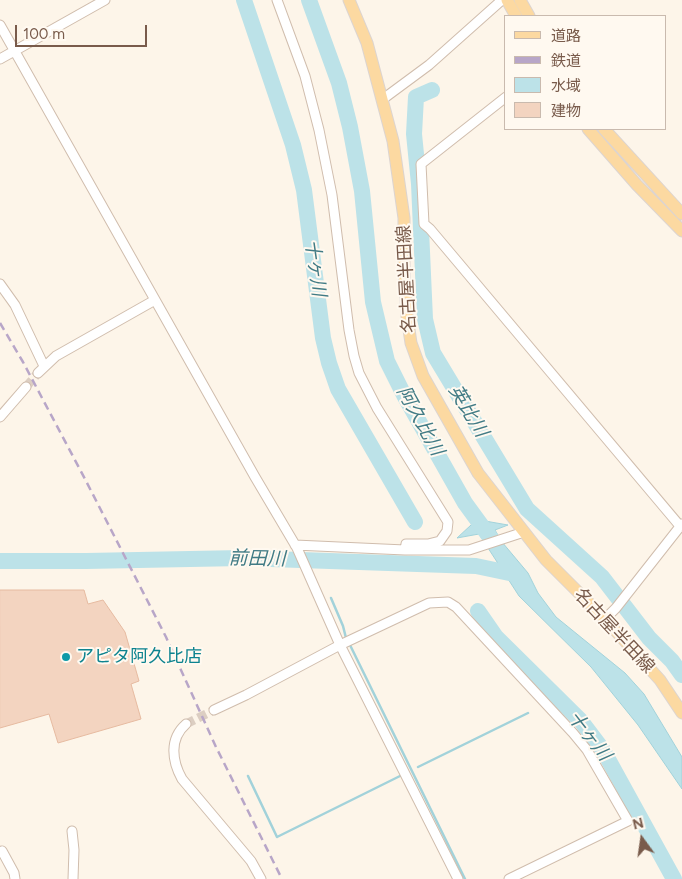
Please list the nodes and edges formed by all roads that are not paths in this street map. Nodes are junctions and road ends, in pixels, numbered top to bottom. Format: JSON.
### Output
{"nodes":[{"id":1,"x":105,"y":0,"type":"edge"},
{"id":2,"x":277,"y":0,"type":"edge"},
{"id":3,"x":349,"y":0,"type":"edge"},
{"id":4,"x":502,"y":0,"type":"edge"},
{"id":5,"x":507,"y":0,"type":"edge"},
{"id":6,"x":520,"y":0,"type":"edge"},
{"id":7,"x":515,"y":15,"type":"edge"},
{"id":8,"x":528,"y":15,"type":"edge"},
{"id":9,"x":0,"y":25,"type":"edge"},
{"id":10,"x":14,"y":51,"type":"junction"},
{"id":11,"x":0,"y":59,"type":"edge"},
{"id":12,"x":382,"y":99,"type":"junction"},
{"id":13,"x":504,"y":100,"type":"edge"},
{"id":14,"x":589,"y":130,"type":"edge"},
{"id":15,"x":605,"y":130,"type":"edge"},
{"id":16,"x":682,"y":214,"type":"edge"},
{"id":17,"x":682,"y":231,"type":"edge"},
{"id":18,"x":0,"y":284,"type":"edge"},
{"id":19,"x":155,"y":300,"type":"junction"},
{"id":20,"x":26,"y":387,"type":"tunnel mouth"},
{"id":21,"x":0,"y":417,"type":"edge"},
{"id":22,"x":680,"y":529,"type":"edge"},
{"id":23,"x":524,"y":532,"type":"junction"},
{"id":24,"x":296,"y":547,"type":"junction"},
{"id":25,"x":405,"y":550,"type":"junction"},
{"id":26,"x":605,"y":619,"type":"junction"},
{"id":27,"x":340,"y":645,"type":"junction"},
{"id":28,"x":214,"y":710,"type":"tunnel mouth"},
{"id":29,"x":682,"y":713,"type":"edge"},
{"id":30,"x":186,"y":724,"type":"tunnel mouth"},
{"id":31,"x":72,"y":831,"type":"dead end"},
{"id":32,"x":0,"y":852,"type":"edge"},
{"id":33,"x":15,"y":879,"type":"edge"},
{"id":34,"x":73,"y":879,"type":"edge"},
{"id":35,"x":261,"y":879,"type":"edge"},
{"id":36,"x":458,"y":879,"type":"edge"},
{"id":37,"x":509,"y":879,"type":"edge"}],
"edges":[{"from":1,"to":10,"type":"street"},
{"from":2,"to":25,"type":"street"},
{"from":3,"to":12,"type":"main road","name":"名古屋半田線"},
{"from":4,"to":12,"type":"street"},
{"from":5,"to":7,"type":"main road"},
{"from":6,"to":8,"type":"main road"},
{"from":9,"to":10,"type":"street"},
{"from":10,"to":11,"type":"street"},
{"from":10,"to":19,"type":"street"},
{"from":12,"to":23,"type":"main road","name":"名古屋半田線"},
{"from":13,"to":22,"type":"street"},
{"from":14,"to":17,"type":"main road"},
{"from":15,"to":16,"type":"main road"},
{"from":18,"to":19,"type":"street"},
{"from":19,"to":24,"type":"street"},
{"from":20,"to":21,"type":"street"},
{"from":22,"to":26,"type":"street"},
{"from":23,"to":25,"type":"street"},
{"from":23,"to":26,"type":"main road","name":"名古屋半田線"},
{"from":24,"to":25,"type":"street"},
{"from":24,"to":27,"type":"street"},
{"from":26,"to":29,"type":"main road","name":"名古屋半田線"},
{"from":27,"to":28,"type":"street"},
{"from":27,"to":36,"type":"street"},
{"from":27,"to":37,"type":"street"},
{"from":30,"to":35,"type":"street"},
{"from":31,"to":34,"type":"street"},
{"from":32,"to":33,"type":"street"}]}
